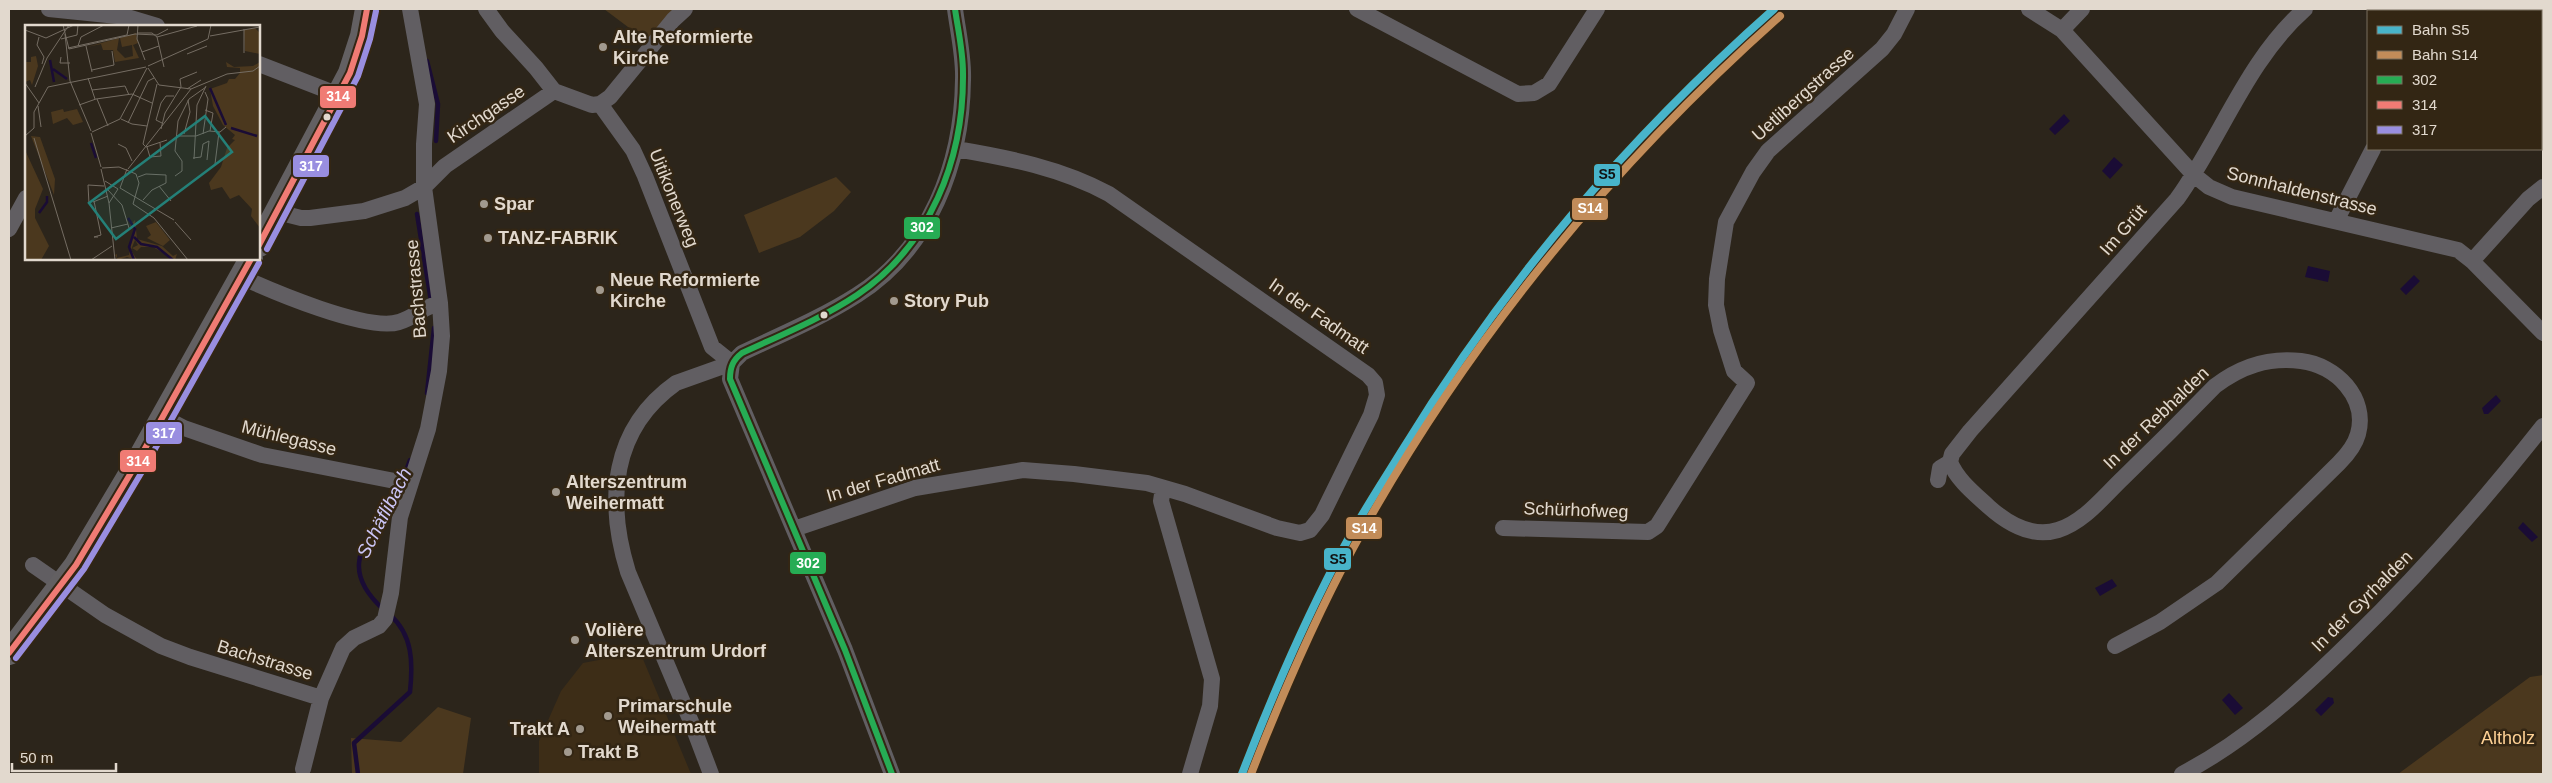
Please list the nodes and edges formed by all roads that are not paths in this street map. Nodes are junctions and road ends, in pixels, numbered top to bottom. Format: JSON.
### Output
{"nodes":[{"id":1,"x":49,"y":9,"type":"edge"},
{"id":2,"x":367,"y":9,"type":"edge"},
{"id":3,"x":410,"y":9,"type":"edge"},
{"id":4,"x":486,"y":9,"type":"edge"},
{"id":5,"x":955,"y":9,"type":"edge"},
{"id":6,"x":1356,"y":9,"type":"edge"},
{"id":7,"x":1597,"y":9,"type":"edge"},
{"id":8,"x":1907,"y":9,"type":"edge"},
{"id":9,"x":2029,"y":9,"type":"edge"},
{"id":10,"x":2082,"y":9,"type":"edge"},
{"id":11,"x":2305,"y":9,"type":"edge"},
{"id":12,"x":679,"y":14,"type":"edge"},
{"id":13,"x":91,"y":20,"type":"edge"},
{"id":14,"x":154,"y":25,"type":"edge"},
{"id":15,"x":2062,"y":30,"type":"junction"},
{"id":16,"x":260,"y":64,"type":"edge"},
{"id":17,"x":554,"y":91,"type":"junction"},
{"id":18,"x":339,"y":96,"type":"junction"},
{"id":19,"x":600,"y":104,"type":"junction"},
{"id":20,"x":956,"y":149,"type":"junction"},
{"id":21,"x":2372,"y":150,"type":"edge"},
{"id":22,"x":2194,"y":176,"type":"junction"},
{"id":23,"x":424,"y":187,"type":"junction"},
{"id":24,"x":2543,"y":187,"type":"edge"},
{"id":25,"x":25,"y":200,"type":"edge"},
{"id":26,"x":277,"y":212,"type":"junction"},
{"id":27,"x":2336,"y":221,"type":"junction"},
{"id":28,"x":9,"y":230,"type":"edge"},
{"id":29,"x":260,"y":243,"type":"edge"},
{"id":30,"x":2472,"y":260,"type":"junction"},
{"id":31,"x":246,"y":268,"type":"edge"},
{"id":32,"x":435,"y":304,"type":"junction"},
{"id":33,"x":2543,"y":333,"type":"edge"},
{"id":34,"x":732,"y":363,"type":"junction"},
{"id":35,"x":163,"y":418,"type":"junction"},
{"id":36,"x":2543,"y":426,"type":"edge"},
{"id":37,"x":1950,"y":462,"type":"junction"},
{"id":38,"x":1938,"y":480,"type":"dead end"},
{"id":39,"x":404,"y":483,"type":"junction"},
{"id":40,"x":1163,"y":488,"type":"junction"},
{"id":41,"x":1503,"y":528,"type":"dead end"},
{"id":42,"x":794,"y":529,"type":"junction"},
{"id":43,"x":1648,"y":532,"type":"joint"},
{"id":44,"x":33,"y":566,"type":"dead end"},
{"id":45,"x":62,"y":584,"type":"junction"},
{"id":46,"x":2115,"y":646,"type":"dead end"},
{"id":47,"x":9,"y":653,"type":"edge"},
{"id":48,"x":321,"y":698,"type":"junction"},
{"id":49,"x":303,"y":769,"type":"dead end"},
{"id":50,"x":711,"y":774,"type":"edge"},
{"id":51,"x":892,"y":774,"type":"edge"},
{"id":52,"x":1190,"y":774,"type":"edge"},
{"id":53,"x":2182,"y":774,"type":"edge"}],
"edges":[{"from":1,"to":13,"type":"street"},
{"from":2,"to":18,"type":"main road"},
{"from":3,"to":23,"type":"street","name":"Bachstrasse"},
{"from":4,"to":17,"type":"street"},
{"from":5,"to":20,"type":"street"},
{"from":6,"to":7,"type":"street"},
{"from":8,"to":43,"type":"street","name":"Uetlibergstrasse"},
{"from":9,"to":15,"type":"street","name":"Sonnhaldenstrasse"},
{"from":10,"to":15,"type":"street"},
{"from":11,"to":22,"type":"street","name":"Im Grüt"},
{"from":12,"to":19,"type":"street"},
{"from":13,"to":14,"type":"street"},
{"from":15,"to":22,"type":"street","name":"Sonnhaldenstrasse"},
{"from":16,"to":18,"type":"street"},
{"from":17,"to":19,"type":"street","name":"Kirchgasse"},
{"from":17,"to":23,"type":"street","name":"Kirchgasse"},
{"from":18,"to":26,"type":"main road"},
{"from":19,"to":34,"type":"street","name":"Uitikonerweg"},
{"from":20,"to":34,"type":"street"},
{"from":20,"to":40,"type":"street","name":"In der Fadmatt"},
{"from":21,"to":27,"type":"street"},
{"from":22,"to":27,"type":"street","name":"Sonnhaldenstrasse"},
{"from":22,"to":37,"type":"street","name":"Im Grüt"},
{"from":23,"to":26,"type":"street","name":"Kirchgasse"},
{"from":23,"to":32,"type":"street","name":"Bachstrasse"},
{"from":24,"to":30,"type":"street"},
{"from":25,"to":28,"type":"street"},
{"from":26,"to":29,"type":"main road"},
{"from":27,"to":30,"type":"street","name":"Sonnhaldenstrasse"},
{"from":30,"to":33,"type":"street","name":"Sonnhaldenstrasse"},
{"from":31,"to":32,"type":"street"},
{"from":31,"to":35,"type":"main road"},
{"from":32,"to":39,"type":"street","name":"Bachstrasse"},
{"from":34,"to":42,"type":"street"},
{"from":34,"to":50,"type":"street"},
{"from":35,"to":39,"type":"street","name":"Mühlegasse"},
{"from":35,"to":45,"type":"main road"},
{"from":36,"to":53,"type":"street","name":"In der Gyrhalden"},
{"from":37,"to":38,"type":"street"},
{"from":37,"to":46,"type":"street","name":"In der Rebhalden"},
{"from":39,"to":48,"type":"street","name":"Bachstrasse"},
{"from":40,"to":42,"type":"street","name":"In der Fadmatt"},
{"from":40,"to":52,"type":"street"},
{"from":41,"to":43,"type":"street","name":"Schürhofweg"},
{"from":42,"to":51,"type":"street"},
{"from":44,"to":45,"type":"street","name":"Bachstrasse"},
{"from":45,"to":47,"type":"main road"},
{"from":45,"to":48,"type":"street","name":"Bachstrasse"},
{"from":48,"to":49,"type":"street"}]}
